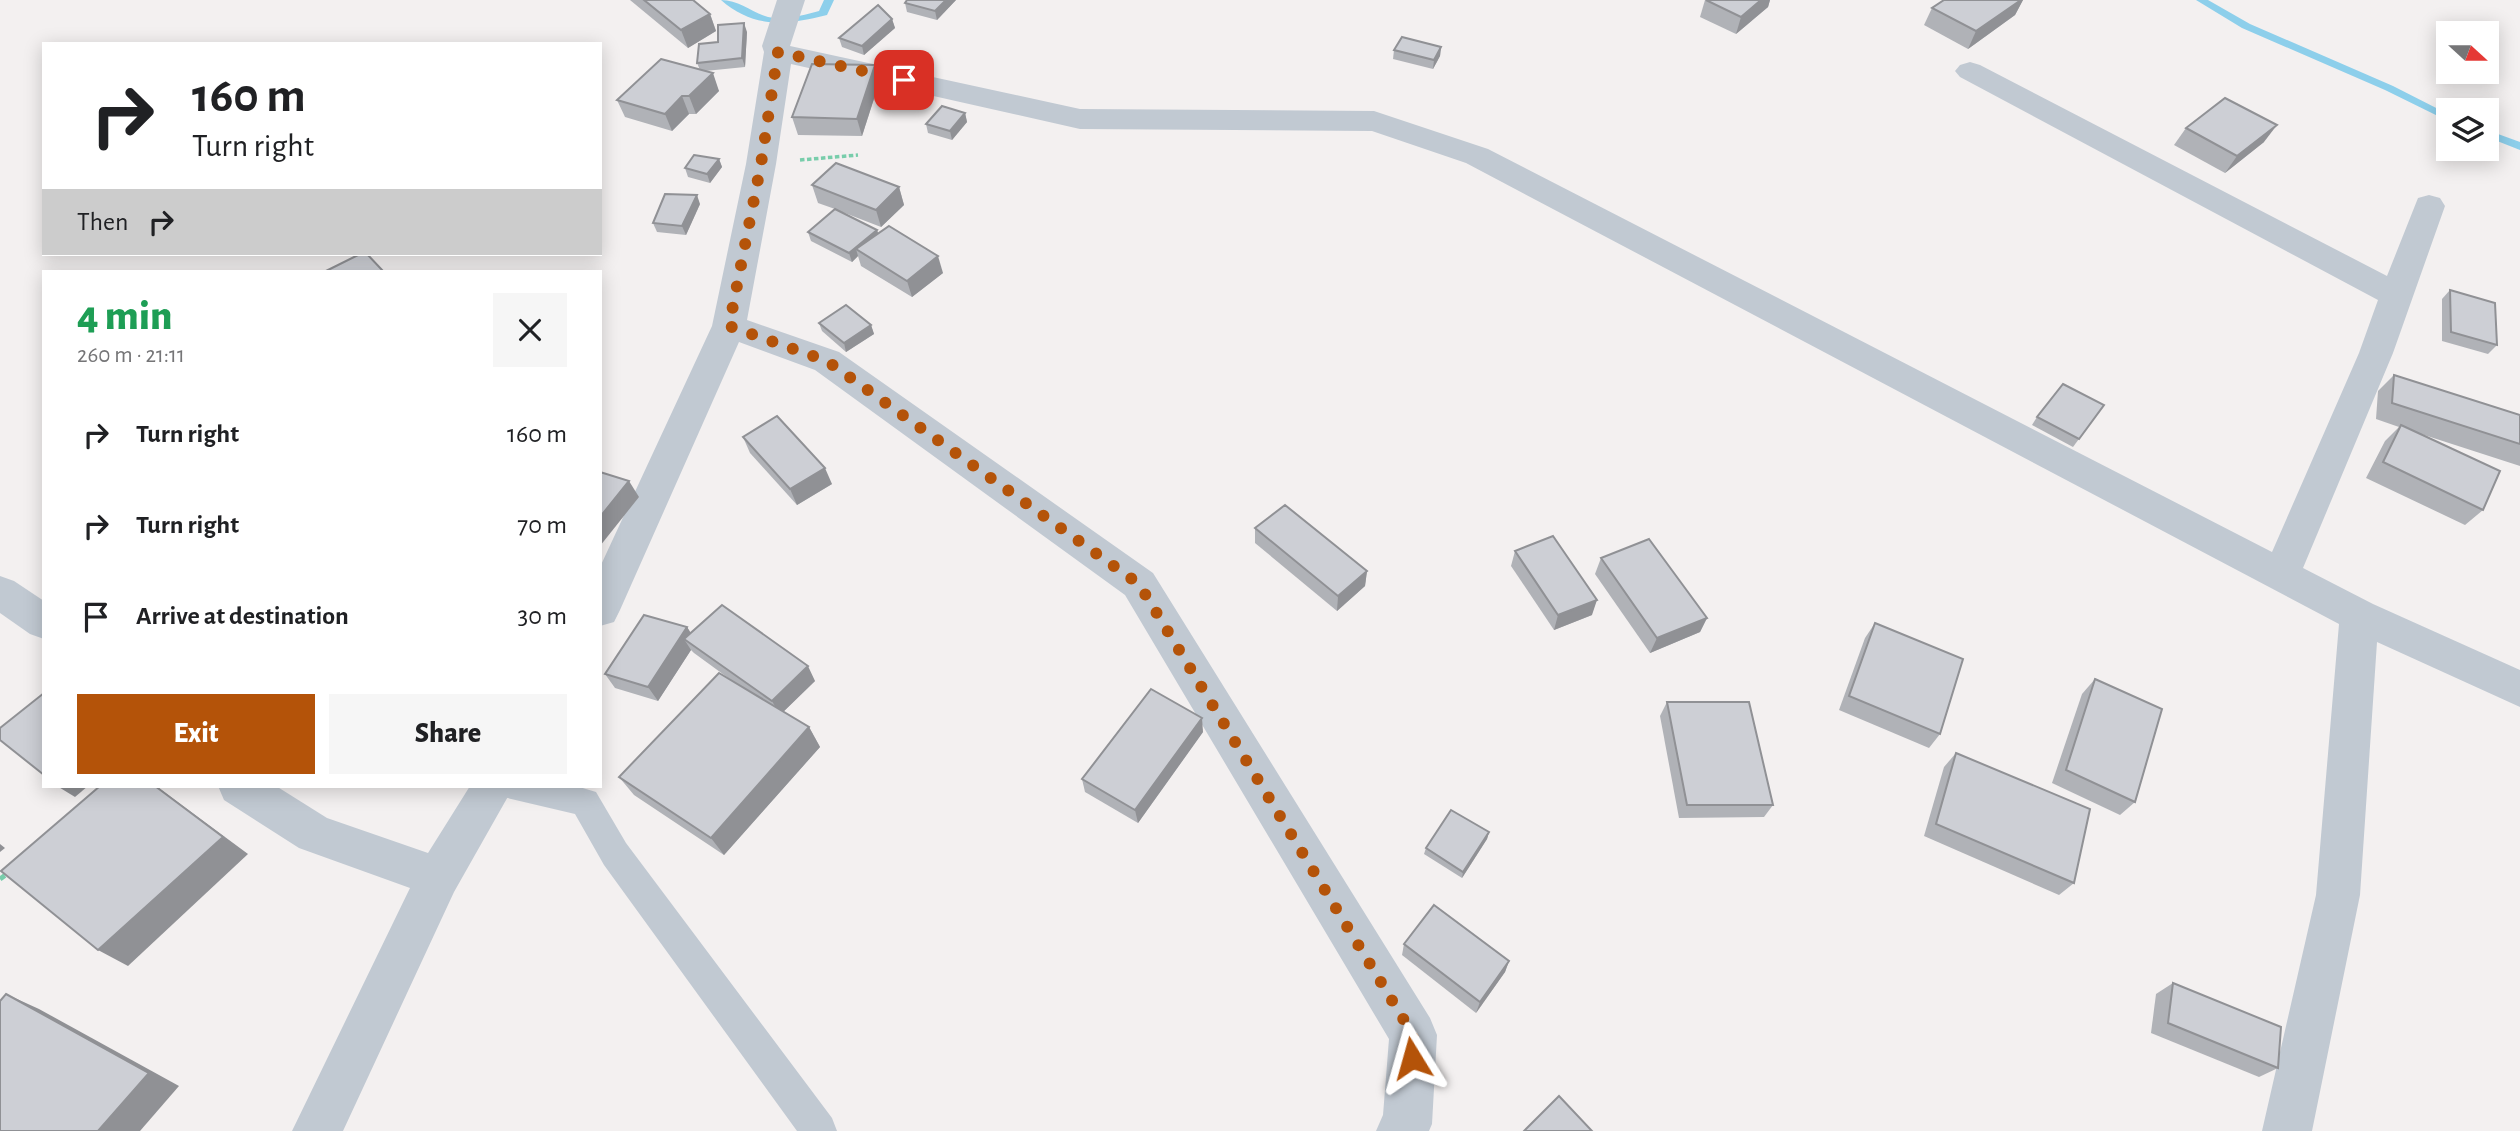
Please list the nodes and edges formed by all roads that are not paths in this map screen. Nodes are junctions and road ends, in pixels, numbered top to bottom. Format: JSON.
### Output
{"nodes":[{"id":1,"x":790,"y":6,"type":"edge"},
{"id":2,"x":777,"y":49,"type":"junction"},
{"id":3,"x":1970,"y":71,"type":"dead end"},
{"id":4,"x":2428,"y":206,"type":"dead end"},
{"id":5,"x":2397,"y":295,"type":"junction"},
{"id":6,"x":729,"y":326,"type":"junction"},
{"id":7,"x":2281,"y":575,"type":"junction"},
{"id":8,"x":0,"y":592,"type":"edge"},
{"id":9,"x":602,"y":606,"type":"edge"},
{"id":10,"x":2359,"y":616,"type":"junction"},
{"id":11,"x":42,"y":621,"type":"edge"},
{"id":12,"x":2520,"y":689,"type":"edge"},
{"id":13,"x":242,"y":788,"type":"edge"},
{"id":14,"x":493,"y":788,"type":"edge"},
{"id":15,"x":519,"y":788,"type":"edge"},
{"id":16,"x":438,"y":877,"type":"junction"},
{"id":17,"x":317,"y":1131,"type":"edge"},
{"id":18,"x":818,"y":1131,"type":"edge"},
{"id":19,"x":1401,"y":1131,"type":"edge"},
{"id":20,"x":2287,"y":1131,"type":"edge"}],
"edges":[{"from":1,"to":2,"type":"street"},
{"from":2,"to":6,"type":"street"},
{"from":2,"to":7,"type":"street"},
{"from":3,"to":5,"type":"street"},
{"from":4,"to":5,"type":"street"},
{"from":5,"to":7,"type":"street"},
{"from":6,"to":9,"type":"street"},
{"from":6,"to":19,"type":"street"},
{"from":7,"to":10,"type":"street"},
{"from":8,"to":11,"type":"street"},
{"from":10,"to":12,"type":"street"},
{"from":10,"to":20,"type":"street"},
{"from":13,"to":16,"type":"street"},
{"from":14,"to":16,"type":"street"},
{"from":15,"to":18,"type":"lane"},
{"from":16,"to":17,"type":"street"}]}
